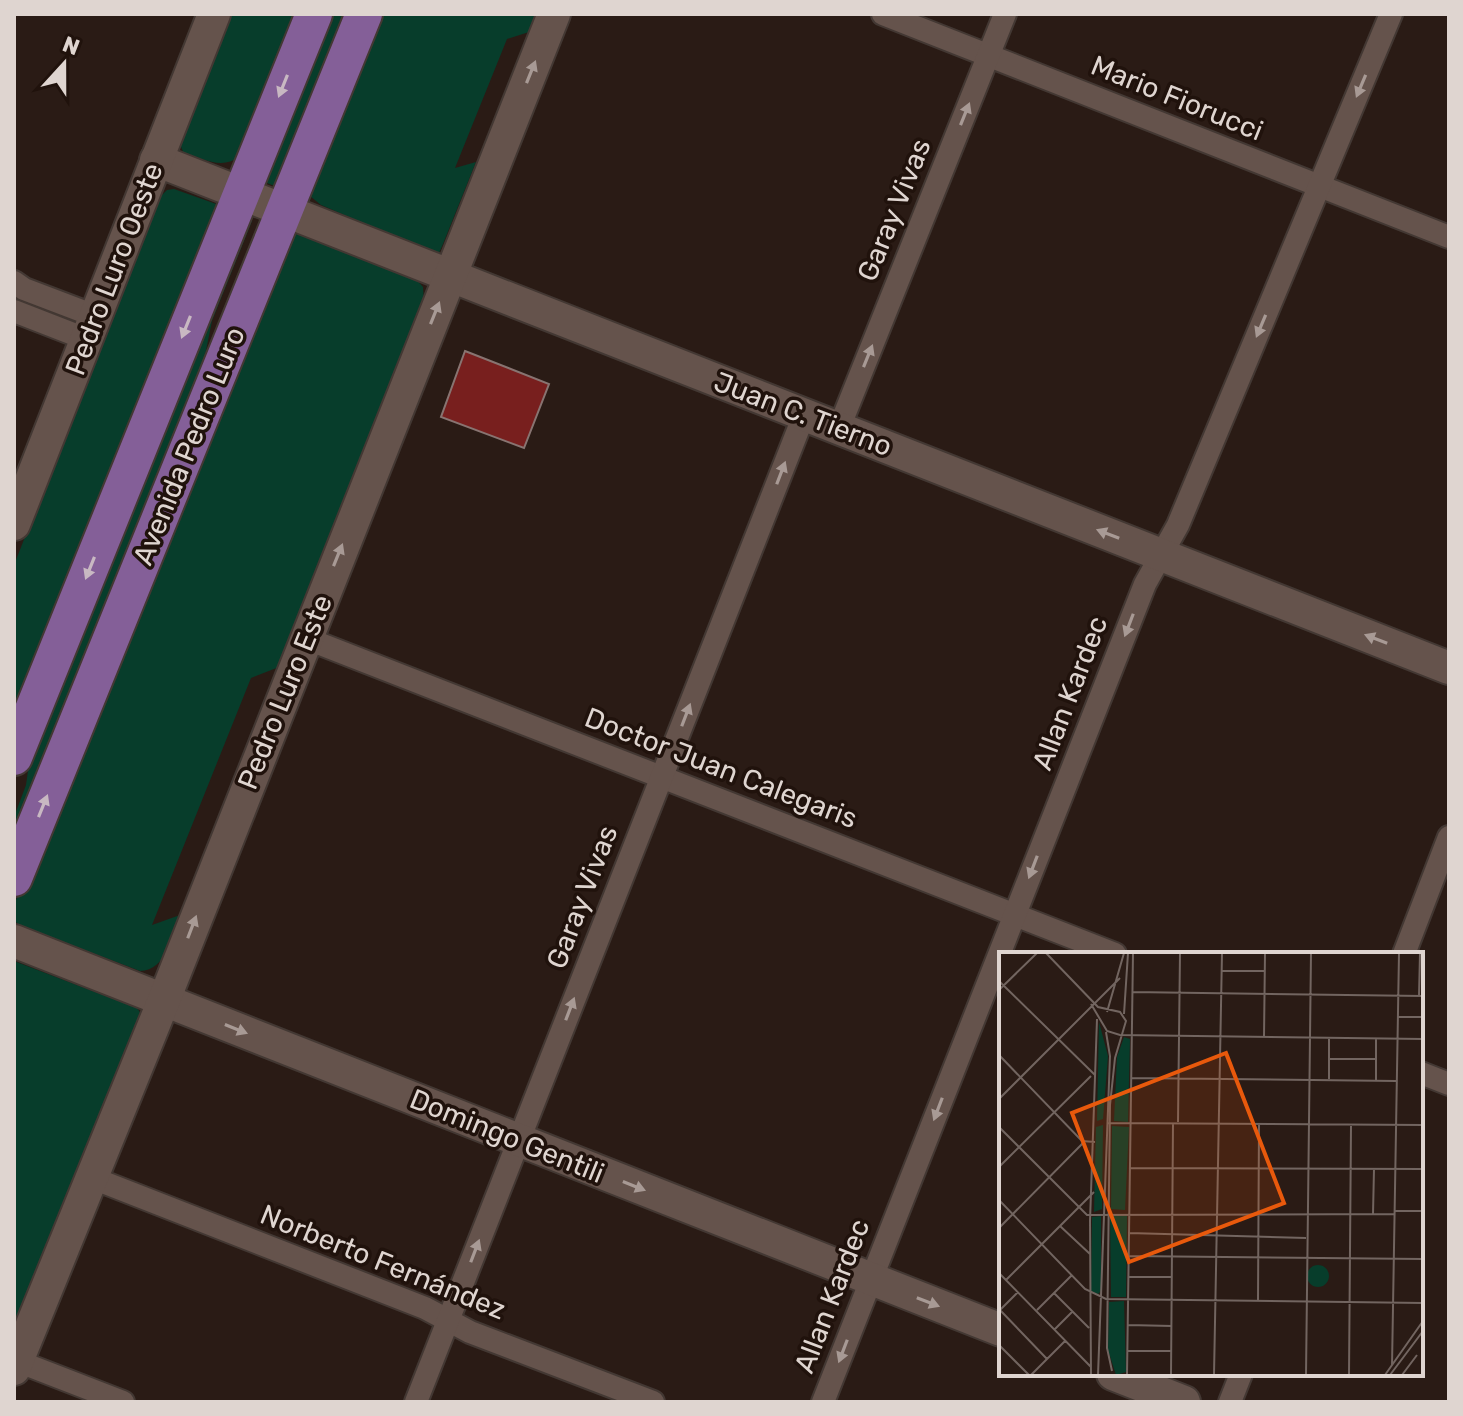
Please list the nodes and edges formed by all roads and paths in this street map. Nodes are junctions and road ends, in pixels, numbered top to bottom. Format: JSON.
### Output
{"nodes":[{"id":1,"x":214,"y":14,"type":"edge"},
{"id":2,"x":314,"y":14,"type":"edge"},
{"id":3,"x":364,"y":14,"type":"edge"},
{"id":4,"x":554,"y":14,"type":"edge"},
{"id":5,"x":883,"y":14,"type":"edge"},
{"id":6,"x":1005,"y":14,"type":"edge"},
{"id":7,"x":1391,"y":14,"type":"edge"},
{"id":8,"x":988,"y":55,"type":"junction"},
{"id":9,"x":156,"y":160,"type":"junction"},
{"id":10,"x":1319,"y":186,"type":"junction"},
{"id":11,"x":240,"y":193,"type":"junction"},
{"id":12,"x":284,"y":211,"type":"junction"},
{"id":13,"x":1449,"y":237,"type":"edge"},
{"id":14,"x":450,"y":276,"type":"junction"},
{"id":15,"x":14,"y":282,"type":"edge"},
{"id":16,"x":14,"y":311,"type":"edge"},
{"id":17,"x":91,"y":328,"type":"junction"},
{"id":18,"x":804,"y":415,"type":"junction"},
{"id":19,"x":839,"y":428,"type":"junction"},
{"id":20,"x":14,"y":524,"type":"edge"},
{"id":21,"x":1161,"y":555,"type":"junction"},
{"id":22,"x":305,"y":638,"type":"junction"},
{"id":23,"x":1449,"y":668,"type":"edge"},
{"id":24,"x":14,"y":757,"type":"edge"},
{"id":25,"x":662,"y":777,"type":"junction"},
{"id":26,"x":1449,"y":837,"type":"edge"},
{"id":27,"x":14,"y":878,"type":"edge"},
{"id":28,"x":1015,"y":915,"type":"junction"},
{"id":29,"x":14,"y":941,"type":"edge"},
{"id":30,"x":1000,"y":952,"type":"edge"},
{"id":31,"x":1110,"y":952,"type":"edge"},
{"id":32,"x":1405,"y":952,"type":"edge"},
{"id":33,"x":999,"y":955,"type":"edge"},
{"id":34,"x":164,"y":1000,"type":"junction"},
{"id":35,"x":1423,"y":1074,"type":"edge"},
{"id":36,"x":1449,"y":1084,"type":"edge"},
{"id":37,"x":519,"y":1140,"type":"junction"},
{"id":38,"x":90,"y":1177,"type":"junction"},
{"id":39,"x":871,"y":1279,"type":"junction"},
{"id":40,"x":448,"y":1320,"type":"junction"},
{"id":41,"x":999,"y":1329,"type":"edge"},
{"id":42,"x":16,"y":1365,"type":"edge"},
{"id":43,"x":1118,"y":1376,"type":"edge"},
{"id":44,"x":1240,"y":1376,"type":"edge"},
{"id":45,"x":123,"y":1402,"type":"edge"},
{"id":46,"x":416,"y":1402,"type":"edge"},
{"id":47,"x":653,"y":1402,"type":"edge"},
{"id":48,"x":823,"y":1402,"type":"edge"},
{"id":49,"x":1184,"y":1402,"type":"edge"},
{"id":50,"x":1230,"y":1402,"type":"edge"}],
"edges":[{"from":1,"to":9,"type":"street","name":"Pedro Luro Oeste"},
{"from":2,"to":11,"type":"main road","name":"Avenida Pedro Luro","one_way":true},
{"from":3,"to":12,"type":"main road","name":"Avenida Pedro Luro"},
{"from":14,"to":4,"type":"street","name":"Pedro Luro Este","one_way":true},
{"from":5,"to":8,"type":"street","name":"Mario Fiorucci"},
{"from":6,"to":8,"type":"street","name":"Garay Vivas"},
{"from":7,"to":10,"type":"street","name":"Allan Kardec","one_way":true},
{"from":8,"to":10,"type":"street","name":"Mario Fiorucci"},
{"from":19,"to":8,"type":"street","name":"Garay Vivas","one_way":true},
{"from":9,"to":11,"type":"street","name":"Juan C. Tierno"},
{"from":9,"to":17,"type":"street","name":"Pedro Luro Oeste"},
{"from":10,"to":13,"type":"street","name":"Mario Fiorucci"},
{"from":10,"to":21,"type":"street","name":"Allan Kardec","one_way":true},
{"from":11,"to":12,"type":"street","name":"Juan C. Tierno"},
{"from":11,"to":24,"type":"main road","name":"Avenida Pedro Luro","one_way":true},
{"from":12,"to":14,"type":"street","name":"Juan C. Tierno"},
{"from":27,"to":12,"type":"main road","name":"Avenida Pedro Luro","one_way":true},
{"from":14,"to":18,"type":"street","name":"Juan C. Tierno"},
{"from":22,"to":14,"type":"street","name":"Pedro Luro Este","one_way":true},
{"from":15,"to":17,"type":"street"},
{"from":16,"to":17,"type":"street"},
{"from":17,"to":20,"type":"street","name":"Pedro Luro Oeste"},
{"from":18,"to":19,"type":"street","name":"Juan C. Tierno"},
{"from":25,"to":18,"type":"street","name":"Garay Vivas","one_way":true},
{"from":21,"to":19,"type":"street","name":"Juan C. Tierno","one_way":true},
{"from":23,"to":21,"type":"street","name":"Juan C. Tierno","one_way":true},
{"from":21,"to":28,"type":"street","name":"Allan Kardec","one_way":true},
{"from":22,"to":25,"type":"street","name":"Doctor Juan Calegaris"},
{"from":34,"to":22,"type":"street","name":"Pedro Luro Este","one_way":true},
{"from":25,"to":28,"type":"street","name":"Doctor Juan Calegaris"},
{"from":37,"to":25,"type":"street","name":"Garay Vivas","one_way":true},
{"from":26,"to":32,"type":"street"},
{"from":28,"to":30,"type":"street","name":"Allan Kardec","one_way":true},
{"from":28,"to":31,"type":"street","name":"Doctor Juan Calegaris"},
{"from":29,"to":34,"type":"street","name":"Domingo Gentili"},
{"from":33,"to":39,"type":"street","name":"Allan Kardec","one_way":true},
{"from":34,"to":37,"type":"street","name":"Domingo Gentili","one_way":true},
{"from":34,"to":38,"type":"street","name":"Pedro Luro Este"},
{"from":35,"to":36,"type":"street"},
{"from":37,"to":39,"type":"street","name":"Domingo Gentili","one_way":true},
{"from":40,"to":37,"type":"street","name":"Garay Vivas","one_way":true},
{"from":38,"to":40,"type":"street","name":"Norberto Fernández"},
{"from":38,"to":42,"type":"street","name":"Pedro Luro Este"},
{"from":39,"to":41,"type":"street","name":"Domingo Gentili","one_way":true},
{"from":39,"to":48,"type":"street","name":"Allan Kardec","one_way":true},
{"from":40,"to":46,"type":"street","name":"Garay Vivas"},
{"from":40,"to":47,"type":"street","name":"Norberto Fernández"},
{"from":42,"to":45,"type":"street"},
{"from":43,"to":49,"type":"street"},
{"from":44,"to":50,"type":"street"}]}
